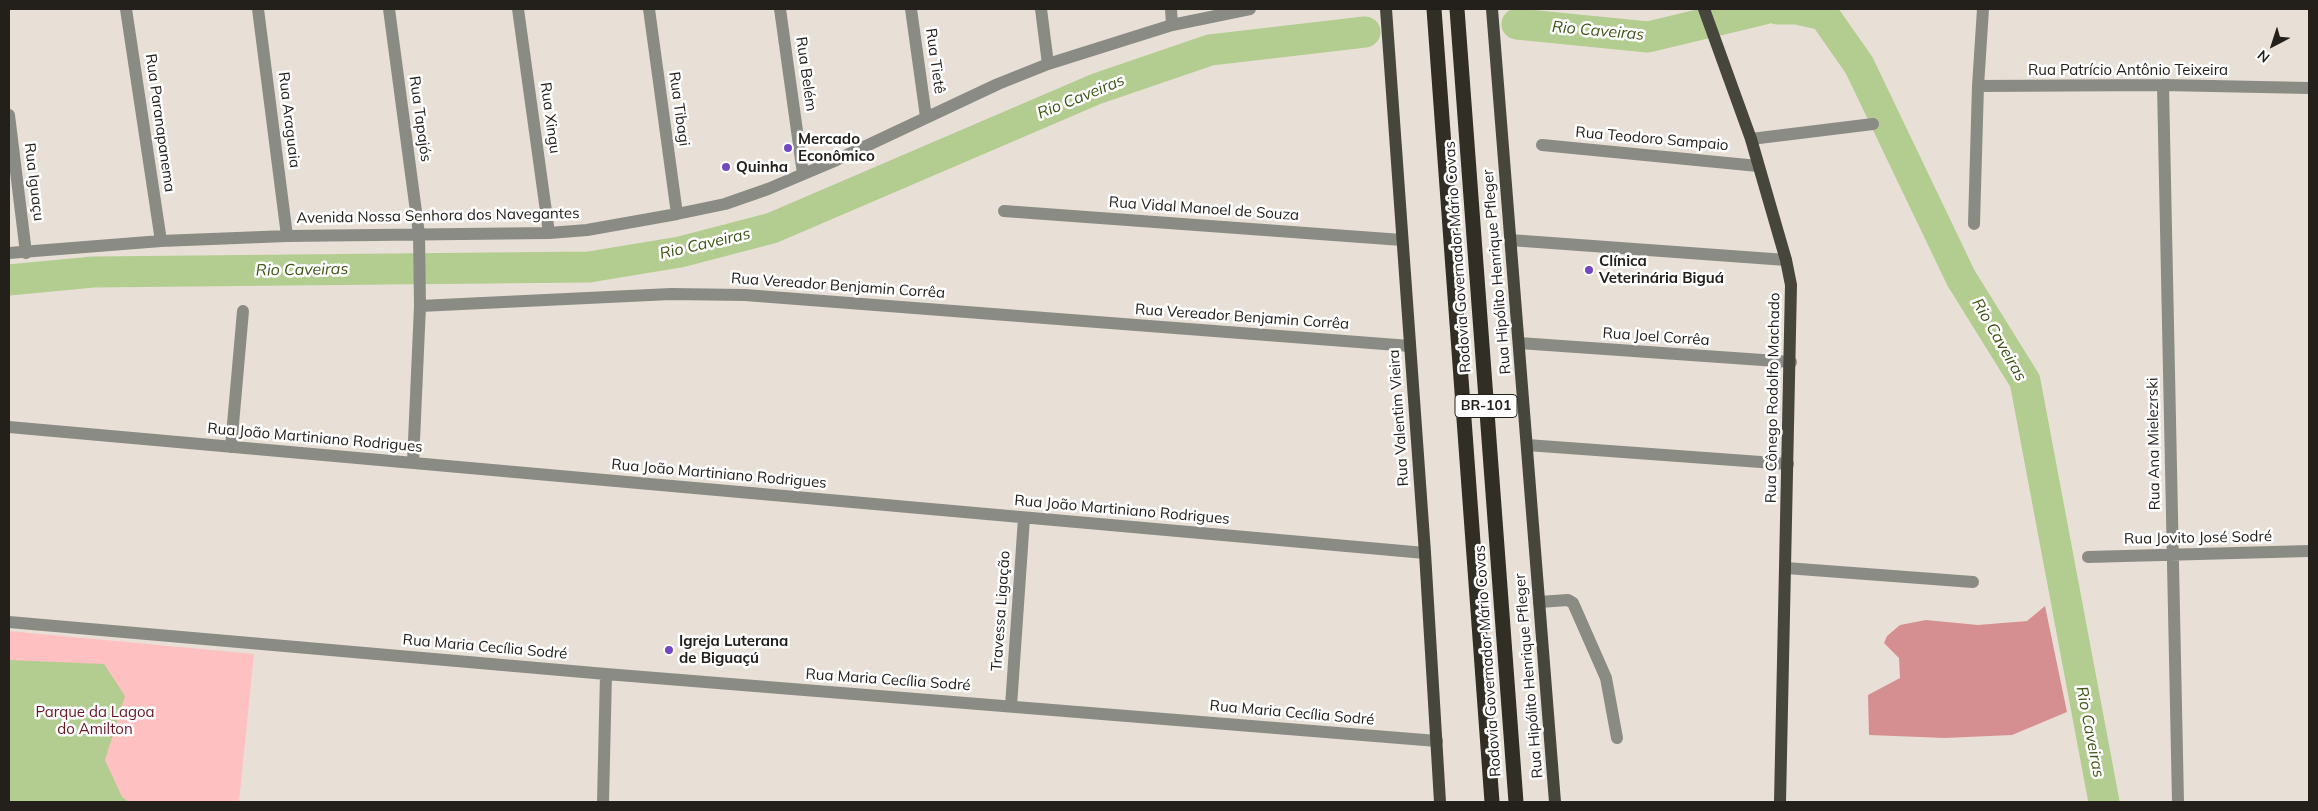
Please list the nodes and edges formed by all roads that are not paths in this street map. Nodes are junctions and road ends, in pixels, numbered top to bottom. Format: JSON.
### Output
{"nodes":[{"id":1,"x":126,"y":9,"type":"edge"},
{"id":2,"x":258,"y":9,"type":"edge"},
{"id":3,"x":389,"y":9,"type":"edge"},
{"id":4,"x":518,"y":9,"type":"edge"},
{"id":5,"x":649,"y":9,"type":"edge"},
{"id":6,"x":780,"y":9,"type":"edge"},
{"id":7,"x":910,"y":9,"type":"edge"},
{"id":8,"x":1041,"y":9,"type":"edge"},
{"id":9,"x":1171,"y":9,"type":"edge"},
{"id":10,"x":1250,"y":9,"type":"edge"},
{"id":11,"x":1386,"y":9,"type":"edge"},
{"id":12,"x":1434,"y":9,"type":"edge"},
{"id":13,"x":1457,"y":9,"type":"edge"},
{"id":14,"x":1492,"y":9,"type":"edge"},
{"id":15,"x":1704,"y":9,"type":"edge"},
{"id":16,"x":1983,"y":9,"type":"edge"},
{"id":17,"x":1172,"y":25,"type":"junction"},
{"id":18,"x":1048,"y":64,"type":"junction"},
{"id":19,"x":2163,"y":85,"type":"junction"},
{"id":20,"x":1978,"y":86,"type":"junction"},
{"id":21,"x":2309,"y":88,"type":"edge"},
{"id":22,"x":9,"y":115,"type":"edge"},
{"id":23,"x":926,"y":117,"type":"junction"},
{"id":24,"x":1873,"y":124,"type":"dead end"},
{"id":25,"x":1751,"y":139,"type":"junction"},
{"id":26,"x":1542,"y":145,"type":"dead end"},
{"id":27,"x":1758,"y":166,"type":"junction"},
{"id":28,"x":803,"y":174,"type":"junction"},
{"id":29,"x":1004,"y":212,"type":"dead end"},
{"id":30,"x":677,"y":214,"type":"junction"},
{"id":31,"x":1974,"y":224,"type":"dead end"},
{"id":32,"x":549,"y":232,"type":"junction"},
{"id":33,"x":419,"y":234,"type":"junction"},
{"id":34,"x":287,"y":236,"type":"junction"},
{"id":35,"x":1402,"y":240,"type":"junction"},
{"id":36,"x":1510,"y":240,"type":"junction"},
{"id":37,"x":161,"y":241,"type":"junction"},
{"id":38,"x":9,"y":253,"type":"edge"},
{"id":39,"x":26,"y":253,"type":"junction"},
{"id":40,"x":1786,"y":260,"type":"junction"},
{"id":41,"x":420,"y":301,"type":"junction"},
{"id":42,"x":242,"y":311,"type":"dead end"},
{"id":43,"x":1519,"y":343,"type":"junction"},
{"id":44,"x":1410,"y":346,"type":"junction"},
{"id":45,"x":1791,"y":362,"type":"junction"},
{"id":46,"x":9,"y":427,"type":"edge"},
{"id":47,"x":1527,"y":445,"type":"junction"},
{"id":48,"x":231,"y":447,"type":"junction"},
{"id":49,"x":413,"y":463,"type":"junction"},
{"id":50,"x":1788,"y":464,"type":"junction"},
{"id":51,"x":1024,"y":518,"type":"junction"},
{"id":52,"x":2309,"y":551,"type":"edge"},
{"id":53,"x":1426,"y":553,"type":"junction"},
{"id":54,"x":2173,"y":555,"type":"junction"},
{"id":55,"x":2088,"y":557,"type":"dead end"},
{"id":56,"x":1786,"y":568,"type":"junction"},
{"id":57,"x":1973,"y":582,"type":"dead end"},
{"id":58,"x":1539,"y":602,"type":"junction"},
{"id":59,"x":9,"y":622,"type":"edge"},
{"id":60,"x":606,"y":674,"type":"junction"},
{"id":61,"x":1010,"y":706,"type":"junction"},
{"id":62,"x":1617,"y":738,"type":"dead end"},
{"id":63,"x":1437,"y":741,"type":"junction"},
{"id":64,"x":603,"y":802,"type":"edge"},
{"id":65,"x":1440,"y":802,"type":"edge"},
{"id":66,"x":1492,"y":802,"type":"edge"},
{"id":67,"x":1516,"y":802,"type":"edge"},
{"id":68,"x":1555,"y":802,"type":"edge"},
{"id":69,"x":1780,"y":802,"type":"edge"},
{"id":70,"x":2178,"y":802,"type":"edge"}],
"edges":[{"from":1,"to":37,"type":"street","name":"Rua Paranapanema"},
{"from":2,"to":34,"type":"street","name":"Rua Araguaia"},
{"from":3,"to":33,"type":"street","name":"Rua Tapajós"},
{"from":4,"to":32,"type":"street","name":"Rua Xingu"},
{"from":5,"to":30,"type":"street","name":"Rua Tibagi"},
{"from":6,"to":28,"type":"street","name":"Rua Belém"},
{"from":7,"to":23,"type":"street","name":"Rua Tietê"},
{"from":8,"to":18,"type":"street"},
{"from":9,"to":17,"type":"street"},
{"from":10,"to":17,"type":"street","name":"Avenida Nossa Senhora dos Navegantes"},
{"from":11,"to":35,"type":"main road","name":"Rua Valentim Vieira"},
{"from":12,"to":66,"type":"highway","name":"Rodovia Governador Mário Covas","number":"BR-101"},
{"from":13,"to":67,"type":"highway","name":"Rodovia Governador Mário Covas","number":"BR-101"},
{"from":14,"to":36,"type":"main road","name":"Rua Hipólito Henrique Pfleger"},
{"from":15,"to":25,"type":"main road","name":"Rua Cônego Rodolfo Machado"},
{"from":16,"to":20,"type":"street"},
{"from":17,"to":18,"type":"street","name":"Avenida Nossa Senhora dos Navegantes"},
{"from":18,"to":23,"type":"street","name":"Avenida Nossa Senhora dos Navegantes"},
{"from":19,"to":20,"type":"street","name":"Rua Patrício Antônio Teixeira"},
{"from":19,"to":21,"type":"street","name":"Rua Patrício Antônio Teixeira"},
{"from":19,"to":54,"type":"street","name":"Rua Ana Mielezrski"},
{"from":20,"to":31,"type":"street"},
{"from":22,"to":39,"type":"street","name":"Rua Iguaçu"},
{"from":23,"to":28,"type":"street","name":"Avenida Nossa Senhora dos Navegantes"},
{"from":24,"to":25,"type":"street"},
{"from":25,"to":27,"type":"main road","name":"Rua Cônego Rodolfo Machado"},
{"from":26,"to":27,"type":"street","name":"Rua Teodoro Sampaio"},
{"from":27,"to":40,"type":"main road","name":"Rua Cônego Rodolfo Machado"},
{"from":28,"to":30,"type":"street","name":"Avenida Nossa Senhora dos Navegantes"},
{"from":29,"to":35,"type":"street","name":"Rua Vidal Manoel de Souza"},
{"from":30,"to":32,"type":"street","name":"Avenida Nossa Senhora dos Navegantes"},
{"from":32,"to":33,"type":"street","name":"Avenida Nossa Senhora dos Navegantes"},
{"from":33,"to":34,"type":"street","name":"Avenida Nossa Senhora dos Navegantes"},
{"from":33,"to":41,"type":"street","name":"Rua Tapajós"},
{"from":34,"to":37,"type":"street","name":"Avenida Nossa Senhora dos Navegantes"},
{"from":35,"to":44,"type":"main road","name":"Rua Valentim Vieira"},
{"from":36,"to":40,"type":"street"},
{"from":36,"to":43,"type":"main road","name":"Rua Hipólito Henrique Pfleger"},
{"from":37,"to":39,"type":"street","name":"Avenida Nossa Senhora dos Navegantes"},
{"from":38,"to":39,"type":"street","name":"Avenida Nossa Senhora dos Navegantes"},
{"from":40,"to":45,"type":"main road","name":"Rua Cônego Rodolfo Machado"},
{"from":41,"to":44,"type":"street","name":"Rua Vereador Benjamin Corrêa"},
{"from":41,"to":49,"type":"street"},
{"from":42,"to":48,"type":"street"},
{"from":43,"to":45,"type":"street","name":"Rua Joel Corrêa"},
{"from":43,"to":47,"type":"main road","name":"Rua Hipólito Henrique Pfleger"},
{"from":44,"to":53,"type":"main road","name":"Rua Valentim Vieira"},
{"from":45,"to":50,"type":"main road","name":"Rua Cônego Rodolfo Machado"},
{"from":46,"to":48,"type":"street","name":"Rua João Martiniano Rodrigues"},
{"from":47,"to":50,"type":"street"},
{"from":47,"to":58,"type":"main road","name":"Rua Hipólito Henrique Pfleger"},
{"from":48,"to":49,"type":"street","name":"Rua João Martiniano Rodrigues"},
{"from":49,"to":51,"type":"street","name":"Rua João Martiniano Rodrigues"},
{"from":50,"to":56,"type":"main road","name":"Rua Cônego Rodolfo Machado"},
{"from":51,"to":53,"type":"street","name":"Rua João Martiniano Rodrigues"},
{"from":51,"to":61,"type":"street","name":"Travessa Ligação"},
{"from":52,"to":54,"type":"street","name":"Rua Jovito José Sodré"},
{"from":53,"to":63,"type":"main road","name":"Rua Valentim Vieira"},
{"from":54,"to":55,"type":"street","name":"Rua Jovito José Sodré"},
{"from":54,"to":70,"type":"street","name":"Rua Ana Mielezrski"},
{"from":56,"to":57,"type":"street"},
{"from":56,"to":69,"type":"main road","name":"Rua Cônego Rodolfo Machado"},
{"from":58,"to":62,"type":"street"},
{"from":58,"to":68,"type":"main road","name":"Rua Hipólito Henrique Pfleger"},
{"from":59,"to":60,"type":"street","name":"Rua Maria Cecília Sodré"},
{"from":60,"to":61,"type":"street","name":"Rua Maria Cecília Sodré"},
{"from":60,"to":64,"type":"street"},
{"from":61,"to":63,"type":"street","name":"Rua Maria Cecília Sodré"},
{"from":63,"to":65,"type":"main road","name":"Rua Valentim Vieira"}]}
